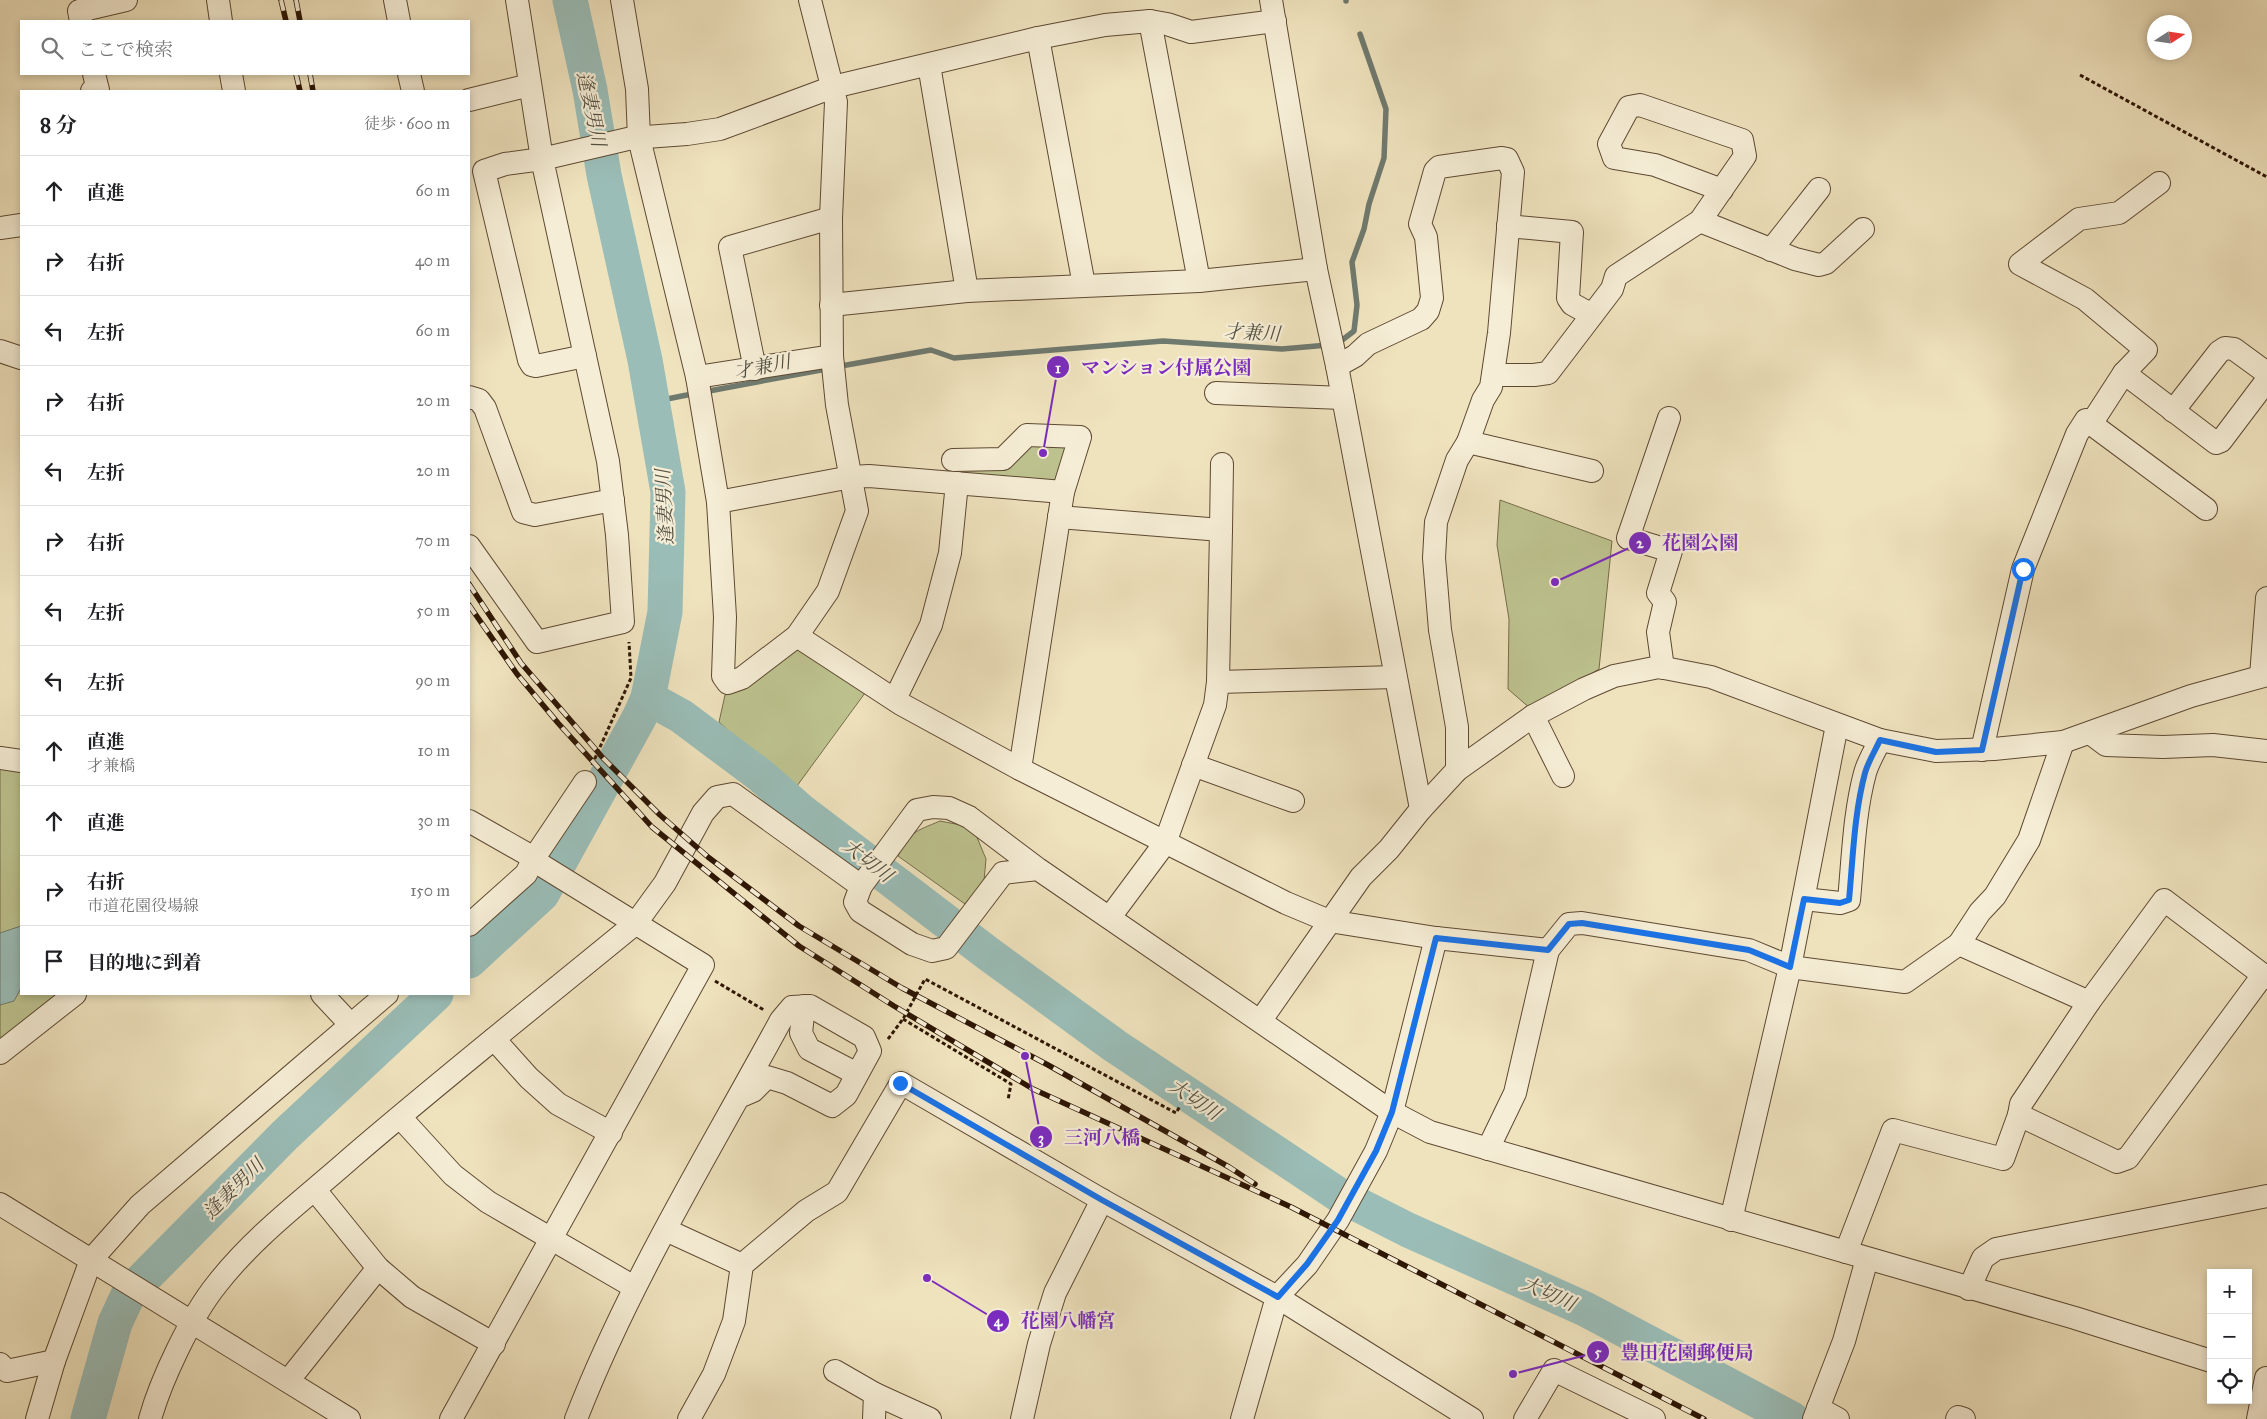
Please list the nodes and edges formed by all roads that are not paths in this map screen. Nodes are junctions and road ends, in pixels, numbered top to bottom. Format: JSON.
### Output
{"nodes":[{"id":1,"x":126,"y":0,"type":"edge"},
{"id":2,"x":218,"y":0,"type":"edge"},
{"id":3,"x":517,"y":0,"type":"edge"},
{"id":4,"x":622,"y":0,"type":"edge"},
{"id":5,"x":810,"y":0,"type":"edge"},
{"id":6,"x":1273,"y":10,"type":"edge"},
{"id":7,"x":82,"y":20,"type":"edge"},
{"id":8,"x":222,"y":20,"type":"edge"},
{"id":9,"x":1150,"y":21,"type":"junction"},
{"id":10,"x":1038,"y":38,"type":"junction"},
{"id":11,"x":929,"y":65,"type":"junction"},
{"id":12,"x":94,"y":75,"type":"edge"},
{"id":13,"x":231,"y":75,"type":"edge"},
{"id":14,"x":409,"y":75,"type":"edge"},
{"id":15,"x":530,"y":85,"type":"junction"},
{"id":16,"x":833,"y":87,"type":"junction"},
{"id":17,"x":98,"y":90,"type":"edge"},
{"id":18,"x":234,"y":90,"type":"edge"},
{"id":19,"x":413,"y":90,"type":"edge"},
{"id":20,"x":470,"y":100,"type":"edge"},
{"id":21,"x":636,"y":138,"type":"junction"},
{"id":22,"x":548,"y":156,"type":"junction"},
{"id":23,"x":476,"y":174,"type":"edge"},
{"id":24,"x":2159,"y":183,"type":"dead end"},
{"id":25,"x":1819,"y":189,"type":"dead end"},
{"id":26,"x":1722,"y":190,"type":"junction"},
{"id":27,"x":831,"y":218,"type":"junction"},
{"id":28,"x":1700,"y":222,"type":"junction"},
{"id":29,"x":20,"y":225,"type":"edge"},
{"id":30,"x":1508,"y":226,"type":"junction"},
{"id":31,"x":0,"y":228,"type":"edge"},
{"id":32,"x":1863,"y":229,"type":"dead end"},
{"id":33,"x":1771,"y":250,"type":"junction"},
{"id":34,"x":1316,"y":269,"type":"junction"},
{"id":35,"x":1199,"y":281,"type":"junction"},
{"id":36,"x":1084,"y":285,"type":"junction"},
{"id":37,"x":967,"y":291,"type":"junction"},
{"id":38,"x":831,"y":305,"type":"junction"},
{"id":39,"x":1592,"y":315,"type":"junction"},
{"id":40,"x":0,"y":351,"type":"edge"},
{"id":41,"x":1334,"y":351,"type":"junction"},
{"id":42,"x":585,"y":356,"type":"junction"},
{"id":43,"x":832,"y":356,"type":"junction"},
{"id":44,"x":20,"y":358,"type":"edge"},
{"id":45,"x":755,"y":369,"type":"junction"},
{"id":46,"x":2124,"y":373,"type":"junction"},
{"id":47,"x":2267,"y":373,"type":"edge"},
{"id":48,"x":1493,"y":375,"type":"junction"},
{"id":49,"x":697,"y":377,"type":"junction"},
{"id":50,"x":2267,"y":380,"type":"edge"},
{"id":51,"x":1216,"y":393,"type":"dead end"},
{"id":52,"x":470,"y":397,"type":"edge"},
{"id":53,"x":1343,"y":398,"type":"junction"},
{"id":54,"x":2173,"y":411,"type":"junction"},
{"id":55,"x":1669,"y":418,"type":"dead end"},
{"id":56,"x":2091,"y":424,"type":"junction"},
{"id":57,"x":1468,"y":442,"type":"junction"},
{"id":58,"x":953,"y":460,"type":"dead end"},
{"id":59,"x":1222,"y":464,"type":"dead end"},
{"id":60,"x":1592,"y":471,"type":"dead end"},
{"id":61,"x":851,"y":477,"type":"junction"},
{"id":62,"x":957,"y":483,"type":"junction"},
{"id":63,"x":1063,"y":492,"type":"junction"},
{"id":64,"x":613,"y":500,"type":"junction"},
{"id":65,"x":718,"y":502,"type":"junction"},
{"id":66,"x":2206,"y":509,"type":"dead end"},
{"id":67,"x":1059,"y":517,"type":"junction"},
{"id":68,"x":1221,"y":530,"type":"junction"},
{"id":69,"x":470,"y":547,"type":"edge"},
{"id":70,"x":2263,"y":590,"type":"edge"},
{"id":71,"x":797,"y":636,"type":"junction"},
{"id":72,"x":1663,"y":668,"type":"junction"},
{"id":73,"x":2264,"y":675,"type":"edge"},
{"id":74,"x":1395,"y":677,"type":"junction"},
{"id":75,"x":1218,"y":682,"type":"junction"},
{"id":76,"x":895,"y":699,"type":"junction"},
{"id":77,"x":1533,"y":716,"type":"junction"},
{"id":78,"x":1837,"y":725,"type":"junction"},
{"id":79,"x":2090,"y":733,"type":"junction"},
{"id":80,"x":1880,"y":740,"type":"junction"},
{"id":81,"x":2063,"y":742,"type":"junction"},
{"id":82,"x":1982,"y":750,"type":"junction"},
{"id":83,"x":2267,"y":751,"type":"edge"},
{"id":84,"x":0,"y":758,"type":"edge"},
{"id":85,"x":20,"y":761,"type":"edge"},
{"id":86,"x":1193,"y":764,"type":"junction"},
{"id":87,"x":1020,"y":769,"type":"junction"},
{"id":88,"x":1457,"y":770,"type":"junction"},
{"id":89,"x":1563,"y":776,"type":"dead end"},
{"id":90,"x":585,"y":782,"type":"road end"},
{"id":91,"x":1293,"y":801,"type":"dead end"},
{"id":92,"x":1421,"y":809,"type":"junction"},
{"id":93,"x":470,"y":822,"type":"edge"},
{"id":94,"x":995,"y":837,"type":"junction"},
{"id":95,"x":1165,"y":843,"type":"junction"},
{"id":96,"x":537,"y":862,"type":"junction"},
{"id":97,"x":1038,"y":869,"type":"junction"},
{"id":98,"x":1003,"y":873,"type":"junction"},
{"id":99,"x":861,"y":886,"type":"junction"},
{"id":100,"x":1804,"y":899,"type":"junction"},
{"id":101,"x":1110,"y":917,"type":"junction"},
{"id":102,"x":1329,"y":921,"type":"junction"},
{"id":103,"x":636,"y":923,"type":"junction"},
{"id":104,"x":470,"y":924,"type":"edge"},
{"id":105,"x":1436,"y":938,"type":"junction"},
{"id":106,"x":1959,"y":944,"type":"junction"},
{"id":107,"x":1548,"y":950,"type":"junction"},
{"id":108,"x":1790,"y":967,"type":"junction"},
{"id":109,"x":2265,"y":976,"type":"edge"},
{"id":110,"x":74,"y":995,"type":"edge"},
{"id":111,"x":323,"y":995,"type":"edge"},
{"id":112,"x":386,"y":995,"type":"edge"},
{"id":113,"x":2089,"y":1002,"type":"junction"},
{"id":114,"x":804,"y":1006,"type":"junction"},
{"id":115,"x":1261,"y":1020,"type":"junction"},
{"id":116,"x":350,"y":1024,"type":"junction"},
{"id":117,"x":494,"y":1039,"type":"junction"},
{"id":118,"x":0,"y":1053,"type":"edge"},
{"id":119,"x":763,"y":1054,"type":"junction"},
{"id":120,"x":857,"y":1074,"type":"junction"},
{"id":121,"x":767,"y":1076,"type":"junction"},
{"id":122,"x":739,"y":1097,"type":"junction"},
{"id":123,"x":1392,"y":1112,"type":"junction"},
{"id":124,"x":2019,"y":1115,"type":"junction"},
{"id":125,"x":400,"y":1117,"type":"junction"},
{"id":126,"x":610,"y":1133,"type":"junction"},
{"id":127,"x":1488,"y":1149,"type":"junction"},
{"id":128,"x":315,"y":1190,"type":"junction"},
{"id":129,"x":2267,"y":1196,"type":"edge"},
{"id":130,"x":1102,"y":1200,"type":"junction"},
{"id":131,"x":0,"y":1204,"type":"edge"},
{"id":132,"x":1731,"y":1220,"type":"junction"},
{"id":133,"x":666,"y":1230,"type":"junction"},
{"id":134,"x":552,"y":1239,"type":"junction"},
{"id":135,"x":1856,"y":1255,"type":"junction"},
{"id":136,"x":96,"y":1262,"type":"junction"},
{"id":137,"x":742,"y":1265,"type":"junction"},
{"id":138,"x":378,"y":1268,"type":"junction"},
{"id":139,"x":634,"y":1287,"type":"junction"},
{"id":140,"x":1969,"y":1289,"type":"junction"},
{"id":141,"x":1278,"y":1297,"type":"junction"},
{"id":142,"x":193,"y":1322,"type":"junction"},
{"id":143,"x":494,"y":1344,"type":"junction"},
{"id":144,"x":2208,"y":1359,"type":"edge"},
{"id":145,"x":54,"y":1361,"type":"junction"},
{"id":146,"x":0,"y":1364,"type":"edge"},
{"id":147,"x":835,"y":1371,"type":"dead end"},
{"id":148,"x":2260,"y":1376,"type":"edge"},
{"id":149,"x":288,"y":1381,"type":"junction"},
{"id":150,"x":875,"y":1394,"type":"junction"},
{"id":151,"x":1816,"y":1413,"type":"edge"},
{"id":152,"x":37,"y":1419,"type":"edge"},
{"id":153,"x":150,"y":1419,"type":"edge"},
{"id":154,"x":349,"y":1419,"type":"edge"},
{"id":155,"x":451,"y":1419,"type":"edge"},
{"id":156,"x":576,"y":1419,"type":"edge"},
{"id":157,"x":689,"y":1419,"type":"edge"},
{"id":158,"x":874,"y":1419,"type":"edge"},
{"id":159,"x":930,"y":1419,"type":"edge"},
{"id":160,"x":1022,"y":1419,"type":"edge"},
{"id":161,"x":1242,"y":1419,"type":"edge"},
{"id":162,"x":1472,"y":1419,"type":"edge"},
{"id":163,"x":1525,"y":1419,"type":"edge"},
{"id":164,"x":1654,"y":1419,"type":"edge"},
{"id":165,"x":1838,"y":1419,"type":"edge"},
{"id":166,"x":1957,"y":1419,"type":"edge"},
{"id":167,"x":1964,"y":1419,"type":"edge"},
{"id":168,"x":2258,"y":1419,"type":"edge"}],
"edges":[{"from":1,"to":7,"type":"street"},
{"from":2,"to":8,"type":"street"},
{"from":3,"to":15,"type":"street"},
{"from":4,"to":21,"type":"street"},
{"from":5,"to":16,"type":"street"},
{"from":6,"to":9,"type":"street"},
{"from":6,"to":34,"type":"street"},
{"from":9,"to":10,"type":"street"},
{"from":9,"to":35,"type":"street"},
{"from":10,"to":11,"type":"street"},
{"from":10,"to":36,"type":"street"},
{"from":11,"to":16,"type":"street"},
{"from":11,"to":37,"type":"street"},
{"from":12,"to":17,"type":"street"},
{"from":13,"to":18,"type":"street"},
{"from":14,"to":19,"type":"street"},
{"from":15,"to":20,"type":"street"},
{"from":15,"to":22,"type":"street"},
{"from":16,"to":21,"type":"street"},
{"from":16,"to":27,"type":"street"},
{"from":21,"to":22,"type":"street"},
{"from":21,"to":49,"type":"street"},
{"from":22,"to":23,"type":"street"},
{"from":22,"to":42,"type":"street"},
{"from":23,"to":42,"type":"street"},
{"from":24,"to":46,"type":"street"},
{"from":25,"to":33,"type":"street"},
{"from":26,"to":26,"type":"street"},
{"from":26,"to":28,"type":"street"},
{"from":27,"to":38,"type":"street"},
{"from":27,"to":45,"type":"street"},
{"from":28,"to":33,"type":"street"},
{"from":28,"to":39,"type":"street"},
{"from":29,"to":31,"type":"street"},
{"from":30,"to":39,"type":"street"},
{"from":30,"to":41,"type":"street"},
{"from":30,"to":48,"type":"street"},
{"from":32,"to":33,"type":"street"},
{"from":34,"to":35,"type":"street"},
{"from":34,"to":41,"type":"street"},
{"from":35,"to":36,"type":"street"},
{"from":36,"to":37,"type":"street"},
{"from":37,"to":38,"type":"street"},
{"from":38,"to":43,"type":"street"},
{"from":39,"to":48,"type":"street"},
{"from":40,"to":44,"type":"street"},
{"from":41,"to":53,"type":"street"},
{"from":42,"to":64,"type":"street"},
{"from":43,"to":45,"type":"street"},
{"from":43,"to":61,"type":"street"},
{"from":45,"to":49,"type":"street"},
{"from":46,"to":54,"type":"street"},
{"from":46,"to":56,"type":"street"},
{"from":47,"to":54,"type":"street"},
{"from":48,"to":57,"type":"street"},
{"from":49,"to":65,"type":"street"},
{"from":50,"to":54,"type":"street"},
{"from":51,"to":53,"type":"street"},
{"from":52,"to":64,"type":"street"},
{"from":53,"to":74,"type":"street"},
{"from":55,"to":72,"type":"street"},
{"from":56,"to":66,"type":"street"},
{"from":56,"to":82,"type":"street"},
{"from":57,"to":60,"type":"street"},
{"from":57,"to":88,"type":"street"},
{"from":58,"to":63,"type":"street"},
{"from":59,"to":68,"type":"street"},
{"from":61,"to":62,"type":"street"},
{"from":61,"to":65,"type":"street"},
{"from":61,"to":71,"type":"street"},
{"from":62,"to":63,"type":"street"},
{"from":62,"to":76,"type":"street"},
{"from":63,"to":67,"type":"street"},
{"from":64,"to":69,"type":"street"},
{"from":65,"to":71,"type":"street"},
{"from":67,"to":68,"type":"street"},
{"from":67,"to":87,"type":"street"},
{"from":68,"to":75,"type":"street"},
{"from":70,"to":73,"type":"street"},
{"from":71,"to":76,"type":"street"},
{"from":72,"to":77,"type":"street"},
{"from":72,"to":78,"type":"street"},
{"from":73,"to":79,"type":"street"},
{"from":74,"to":75,"type":"street"},
{"from":74,"to":92,"type":"street"},
{"from":75,"to":86,"type":"street"},
{"from":76,"to":87,"type":"street"},
{"from":77,"to":88,"type":"street"},
{"from":77,"to":89,"type":"street"},
{"from":78,"to":80,"type":"street"},
{"from":78,"to":100,"type":"street"},
{"from":79,"to":81,"type":"street"},
{"from":79,"to":83,"type":"street"},
{"from":80,"to":82,"type":"street"},
{"from":80,"to":100,"type":"street"},
{"from":81,"to":82,"type":"street"},
{"from":81,"to":106,"type":"street"},
{"from":84,"to":85,"type":"street"},
{"from":86,"to":91,"type":"street"},
{"from":86,"to":95,"type":"street"},
{"from":87,"to":95,"type":"street"},
{"from":88,"to":92,"type":"street"},
{"from":90,"to":96,"type":"street"},
{"from":92,"to":102,"type":"street"},
{"from":93,"to":96,"type":"street"},
{"from":94,"to":97,"type":"street"},
{"from":94,"to":98,"type":"street"},
{"from":94,"to":99,"type":"street"},
{"from":95,"to":101,"type":"street"},
{"from":95,"to":102,"type":"street"},
{"from":96,"to":103,"type":"street"},
{"from":96,"to":104,"type":"street"},
{"from":97,"to":98,"type":"street"},
{"from":97,"to":101,"type":"street"},
{"from":98,"to":99,"type":"street"},
{"from":99,"to":103,"type":"street"},
{"from":100,"to":108,"type":"street"},
{"from":101,"to":115,"type":"street"},
{"from":102,"to":105,"type":"street"},
{"from":102,"to":115,"type":"street"},
{"from":103,"to":117,"type":"street"},
{"from":103,"to":126,"type":"street"},
{"from":105,"to":107,"type":"street"},
{"from":105,"to":123,"type":"street"},
{"from":106,"to":108,"type":"street"},
{"from":106,"to":113,"type":"street"},
{"from":107,"to":108,"type":"street"},
{"from":107,"to":127,"type":"street"},
{"from":108,"to":132,"type":"street"},
{"from":109,"to":113,"type":"street"},
{"from":109,"to":124,"type":"street"},
{"from":110,"to":118,"type":"street"},
{"from":111,"to":116,"type":"street"},
{"from":112,"to":116,"type":"street"},
{"from":113,"to":124,"type":"street"},
{"from":114,"to":119,"type":"street"},
{"from":114,"to":120,"type":"street"},
{"from":114,"to":120,"type":"street"},
{"from":115,"to":123,"type":"street"},
{"from":116,"to":136,"type":"street"},
{"from":117,"to":125,"type":"street"},
{"from":117,"to":126,"type":"street"},
{"from":119,"to":121,"type":"street"},
{"from":119,"to":122,"type":"street"},
{"from":120,"to":121,"type":"street"},
{"from":121,"to":122,"type":"street"},
{"from":122,"to":133,"type":"street"},
{"from":123,"to":127,"type":"street"},
{"from":123,"to":141,"type":"street"},
{"from":124,"to":135,"type":"street"},
{"from":125,"to":128,"type":"street"},
{"from":125,"to":134,"type":"street"},
{"from":126,"to":134,"type":"street"},
{"from":127,"to":132,"type":"street"},
{"from":128,"to":138,"type":"street"},
{"from":128,"to":142,"type":"street"},
{"from":129,"to":140,"type":"street"},
{"from":130,"to":137,"type":"street"},
{"from":130,"to":141,"type":"street"},
{"from":130,"to":160,"type":"street"},
{"from":131,"to":136,"type":"street"},
{"from":132,"to":135,"type":"street"},
{"from":133,"to":137,"type":"street"},
{"from":133,"to":139,"type":"street"},
{"from":134,"to":139,"type":"street"},
{"from":134,"to":143,"type":"street"},
{"from":135,"to":140,"type":"street"},
{"from":135,"to":151,"type":"street"},
{"from":136,"to":142,"type":"street"},
{"from":136,"to":145,"type":"street"},
{"from":137,"to":157,"type":"street"},
{"from":138,"to":143,"type":"street"},
{"from":138,"to":149,"type":"street"},
{"from":139,"to":156,"type":"street"},
{"from":140,"to":144,"type":"street"},
{"from":141,"to":161,"type":"street"},
{"from":141,"to":162,"type":"street"},
{"from":142,"to":149,"type":"street"},
{"from":142,"to":153,"type":"street"},
{"from":143,"to":155,"type":"street"},
{"from":145,"to":146,"type":"street"},
{"from":145,"to":152,"type":"street"},
{"from":147,"to":150,"type":"street"},
{"from":148,"to":168,"type":"street"},
{"from":149,"to":154,"type":"street"},
{"from":150,"to":158,"type":"street"},
{"from":150,"to":159,"type":"street"},
{"from":151,"to":165,"type":"street"},
{"from":163,"to":164,"type":"street"},
{"from":166,"to":167,"type":"street"}]}
